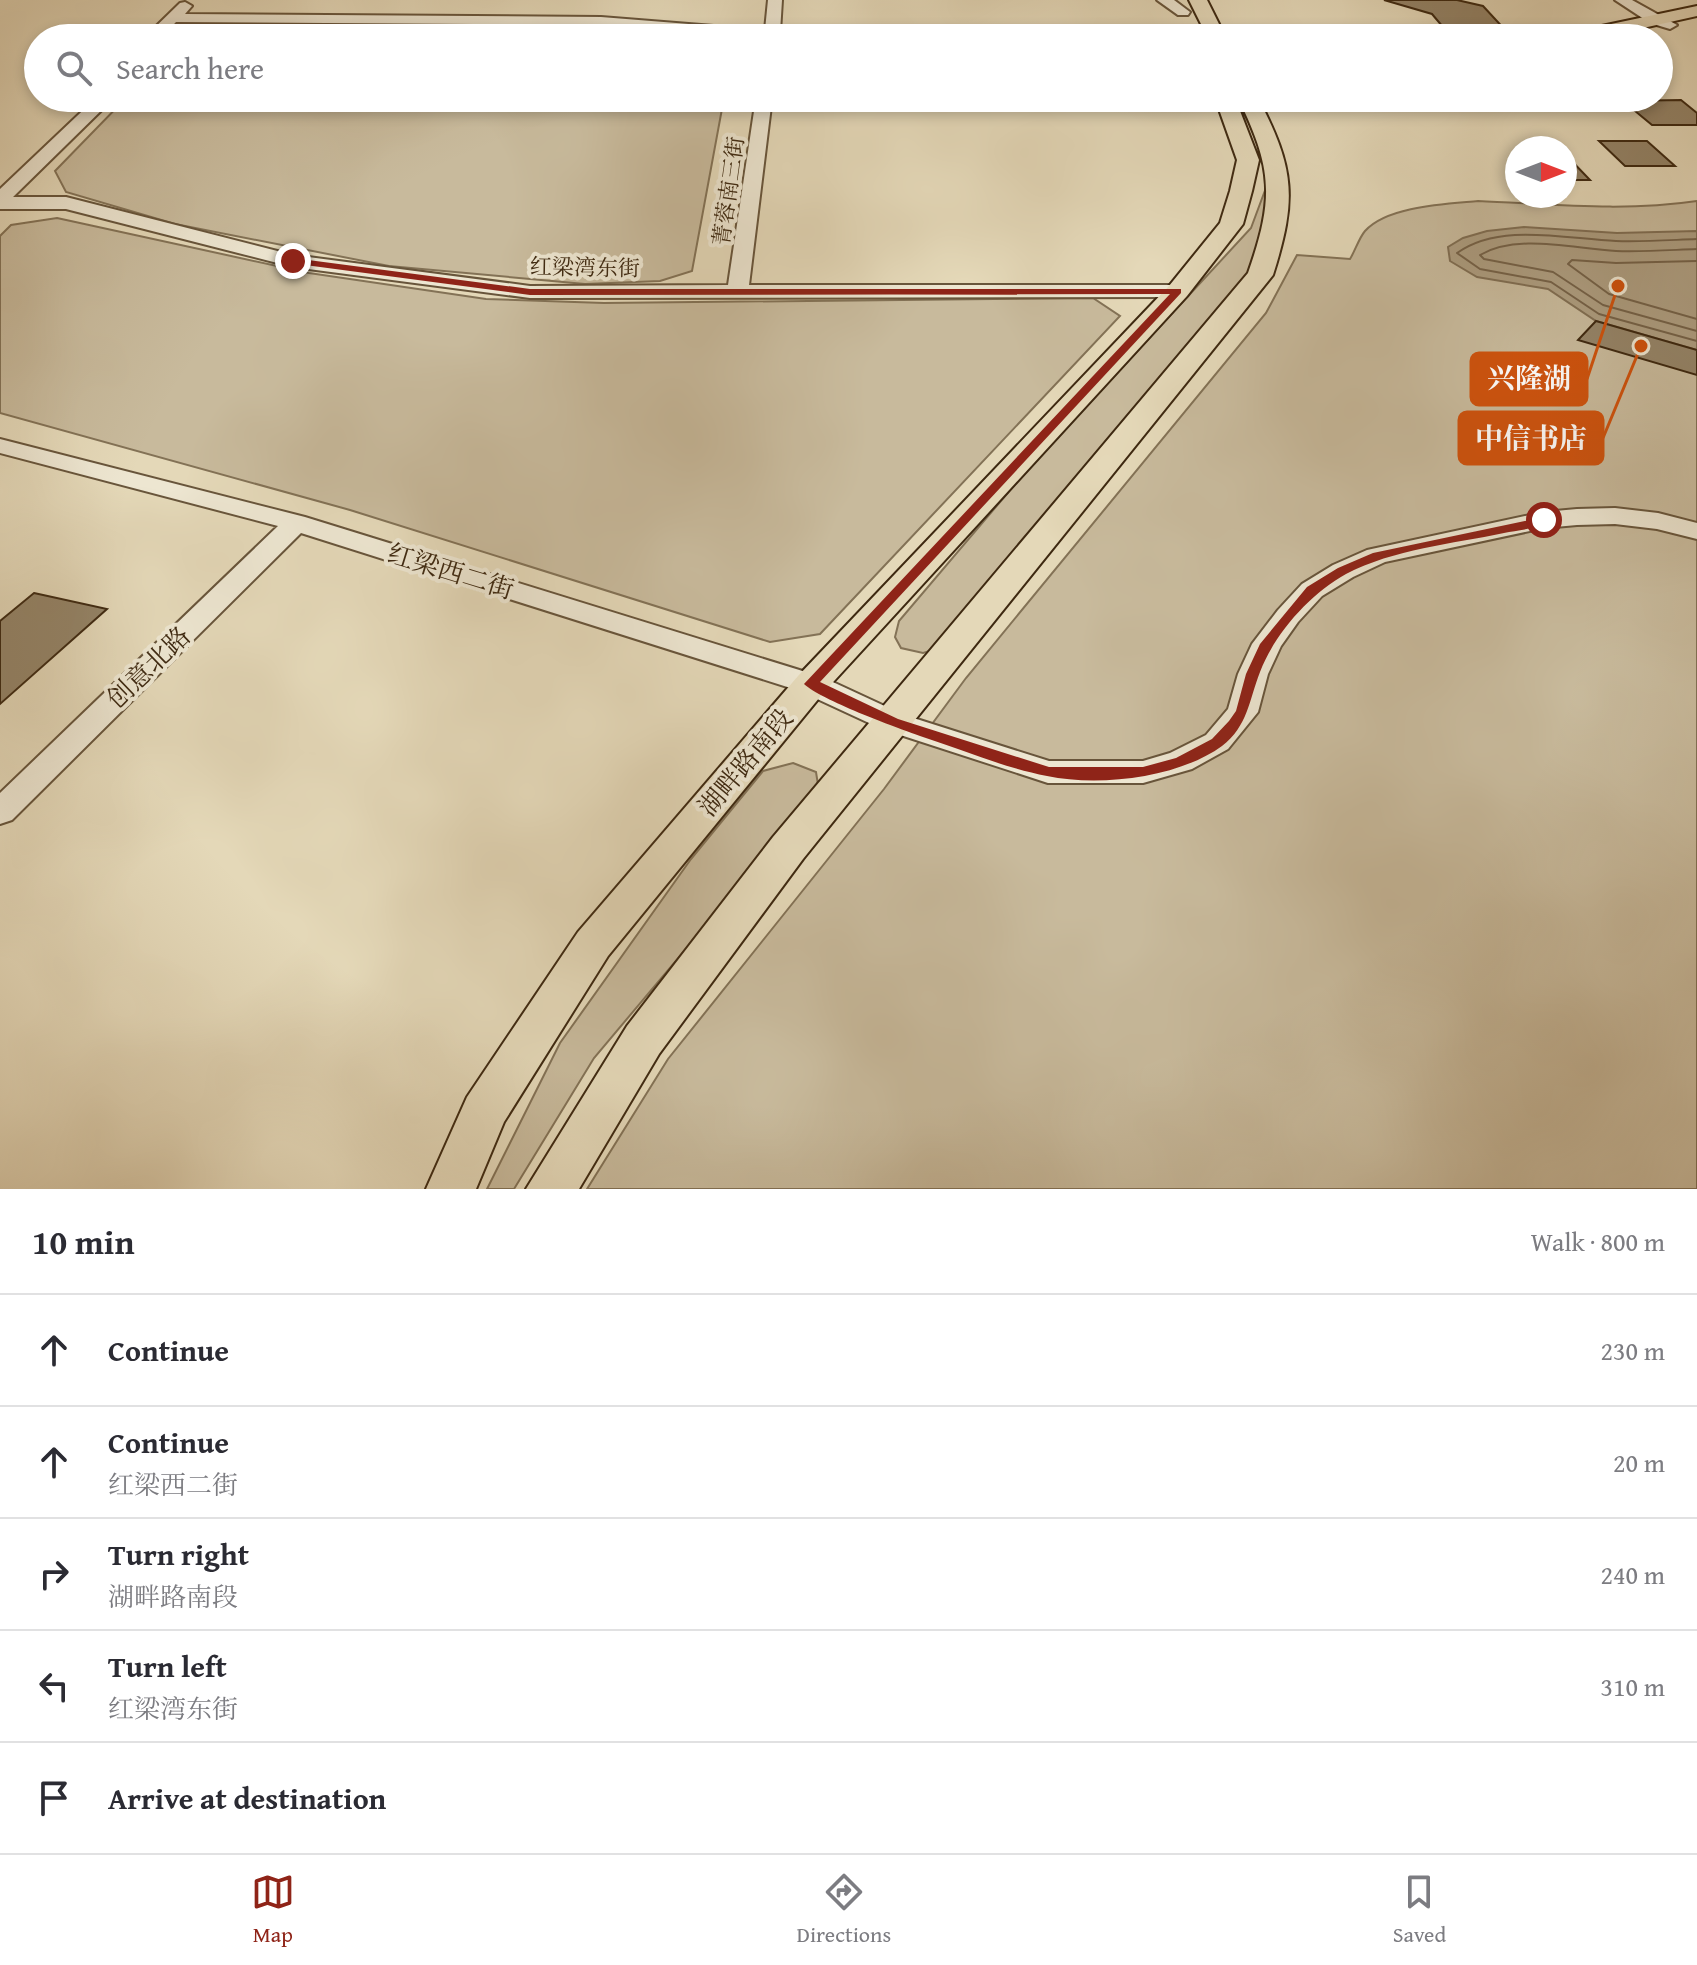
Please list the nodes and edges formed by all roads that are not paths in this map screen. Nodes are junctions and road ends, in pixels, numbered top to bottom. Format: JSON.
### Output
{"nodes":[{"id":1,"x":191,"y":0,"type":"edge"},
{"id":2,"x":209,"y":0,"type":"edge"},
{"id":3,"x":775,"y":0,"type":"edge"},
{"id":4,"x":1164,"y":0,"type":"edge"},
{"id":5,"x":1622,"y":0,"type":"edge"},
{"id":6,"x":1194,"y":8,"type":"edge"},
{"id":7,"x":1697,"y":11,"type":"edge"},
{"id":8,"x":1697,"y":18,"type":"edge"},
{"id":9,"x":1662,"y":22,"type":"junction"},
{"id":10,"x":174,"y":24,"type":"edge"},
{"id":11,"x":176,"y":24,"type":"edge"},
{"id":12,"x":417,"y":24,"type":"edge"},
{"id":13,"x":633,"y":24,"type":"edge"},
{"id":14,"x":774,"y":24,"type":"edge"},
{"id":15,"x":1206,"y":24,"type":"edge"},
{"id":16,"x":1651,"y":24,"type":"edge"},
{"id":17,"x":1655,"y":24,"type":"edge"},
{"id":18,"x":70,"y":112,"type":"edge"},
{"id":19,"x":92,"y":112,"type":"edge"},
{"id":20,"x":762,"y":112,"type":"edge"},
{"id":21,"x":1231,"y":112,"type":"edge"},
{"id":22,"x":1255,"y":112,"type":"edge"},
{"id":23,"x":0,"y":179,"type":"edge"},
{"id":24,"x":0,"y":201,"type":"edge"},
{"id":25,"x":738,"y":291,"type":"junction"},
{"id":26,"x":1178,"y":291,"type":"junction"},
{"id":27,"x":0,"y":446,"type":"edge"},
{"id":28,"x":296,"y":523,"type":"junction"},
{"id":29,"x":1697,"y":531,"type":"edge"},
{"id":30,"x":811,"y":684,"type":"junction"},
{"id":31,"x":893,"y":722,"type":"junction"},
{"id":32,"x":0,"y":812,"type":"edge"},
{"id":33,"x":451,"y":1189,"type":"edge"},
{"id":34,"x":551,"y":1189,"type":"edge"}],
"edges":[{"from":1,"to":10,"type":"street"},
{"from":2,"to":11,"type":"street"},
{"from":3,"to":14,"type":"street"},
{"from":4,"to":6,"type":"street"},
{"from":5,"to":9,"type":"street"},
{"from":6,"to":15,"type":"main road"},
{"from":7,"to":9,"type":"main road"},
{"from":8,"to":9,"type":"main road"},
{"from":9,"to":16,"type":"main road"},
{"from":9,"to":17,"type":"main road"},
{"from":12,"to":13,"type":"street"},
{"from":18,"to":23,"type":"street"},
{"from":19,"to":24,"type":"street"},
{"from":20,"to":25,"type":"street","name":"菁蓉南三街"},
{"from":21,"to":26,"type":"main road","name":"湖畔路南段"},
{"from":22,"to":31,"type":"main road"},
{"from":24,"to":25,"type":"street","name":"红梁湾东街"},
{"from":25,"to":26,"type":"street","name":"红梁湾东街"},
{"from":26,"to":30,"type":"main road","name":"湖畔路南段"},
{"from":27,"to":28,"type":"street","name":"红梁西二街"},
{"from":28,"to":30,"type":"street","name":"红梁西二街"},
{"from":28,"to":32,"type":"street","name":"创意北路"},
{"from":29,"to":31,"type":"street","name":"红梁西二街"},
{"from":30,"to":31,"type":"street","name":"红梁西二街"},
{"from":30,"to":33,"type":"main road","name":"湖畔路南段"},
{"from":31,"to":34,"type":"main road"}]}
